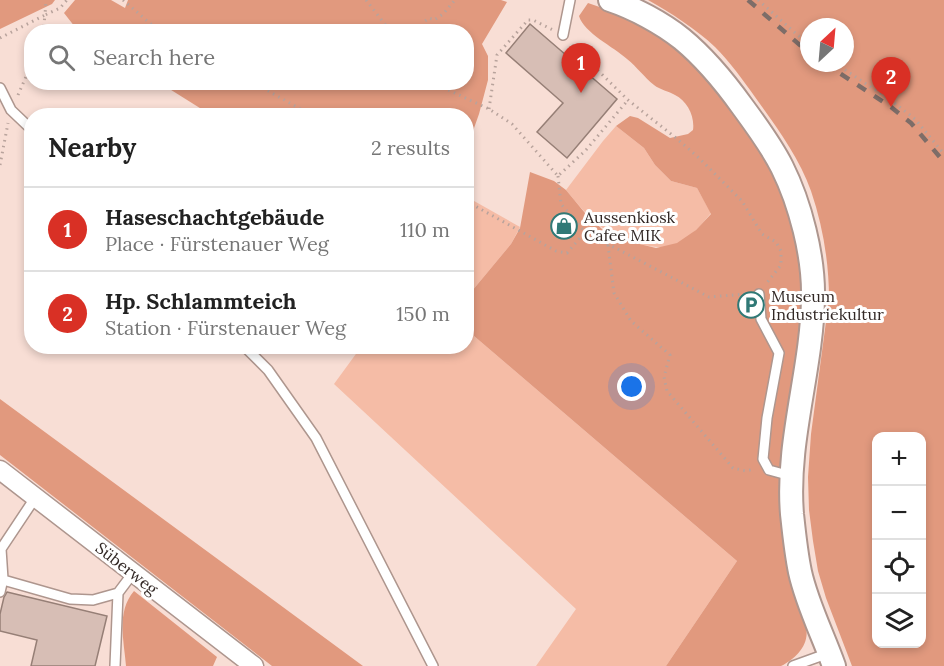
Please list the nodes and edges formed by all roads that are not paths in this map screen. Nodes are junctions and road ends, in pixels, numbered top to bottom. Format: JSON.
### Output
{"nodes":[{"id":1,"x":570,"y":0,"type":"edge"},
{"id":2,"x":610,"y":0,"type":"edge"},
{"id":3,"x":563,"y":36,"type":"road end"},
{"id":4,"x":0,"y":88,"type":"edge"},
{"id":5,"x":24,"y":122,"type":"edge"},
{"id":6,"x":759,"y":294,"type":"road end"},
{"id":7,"x":252,"y":354,"type":"edge"},
{"id":8,"x":0,"y":470,"type":"edge"},
{"id":9,"x":791,"y":476,"type":"junction"},
{"id":10,"x":35,"y":498,"type":"junction"},
{"id":11,"x":133,"y":573,"type":"junction"},
{"id":12,"x":2,"y":579,"type":"edge"},
{"id":13,"x":0,"y":592,"type":"edge"},
{"id":14,"x":117,"y":593,"type":"junction"},
{"id":15,"x":832,"y":660,"type":"edge"},
{"id":16,"x":115,"y":666,"type":"edge"},
{"id":17,"x":254,"y":666,"type":"edge"},
{"id":18,"x":433,"y":666,"type":"edge"},
{"id":19,"x":793,"y":666,"type":"edge"}],
"edges":[{"from":1,"to":3,"type":"lane"},
{"from":2,"to":9,"type":"street"},
{"from":4,"to":5,"type":"lane"},
{"from":6,"to":9,"type":"lane"},
{"from":7,"to":18,"type":"lane"},
{"from":8,"to":10,"type":"street","name":"Süberweg"},
{"from":9,"to":15,"type":"street"},
{"from":10,"to":11,"type":"street","name":"Süberweg"},
{"from":10,"to":12,"type":"lane"},
{"from":11,"to":14,"type":"lane"},
{"from":11,"to":17,"type":"street","name":"Süberweg"},
{"from":12,"to":13,"type":"lane"},
{"from":12,"to":14,"type":"lane"},
{"from":14,"to":16,"type":"lane"},
{"from":15,"to":19,"type":"lane"}]}
